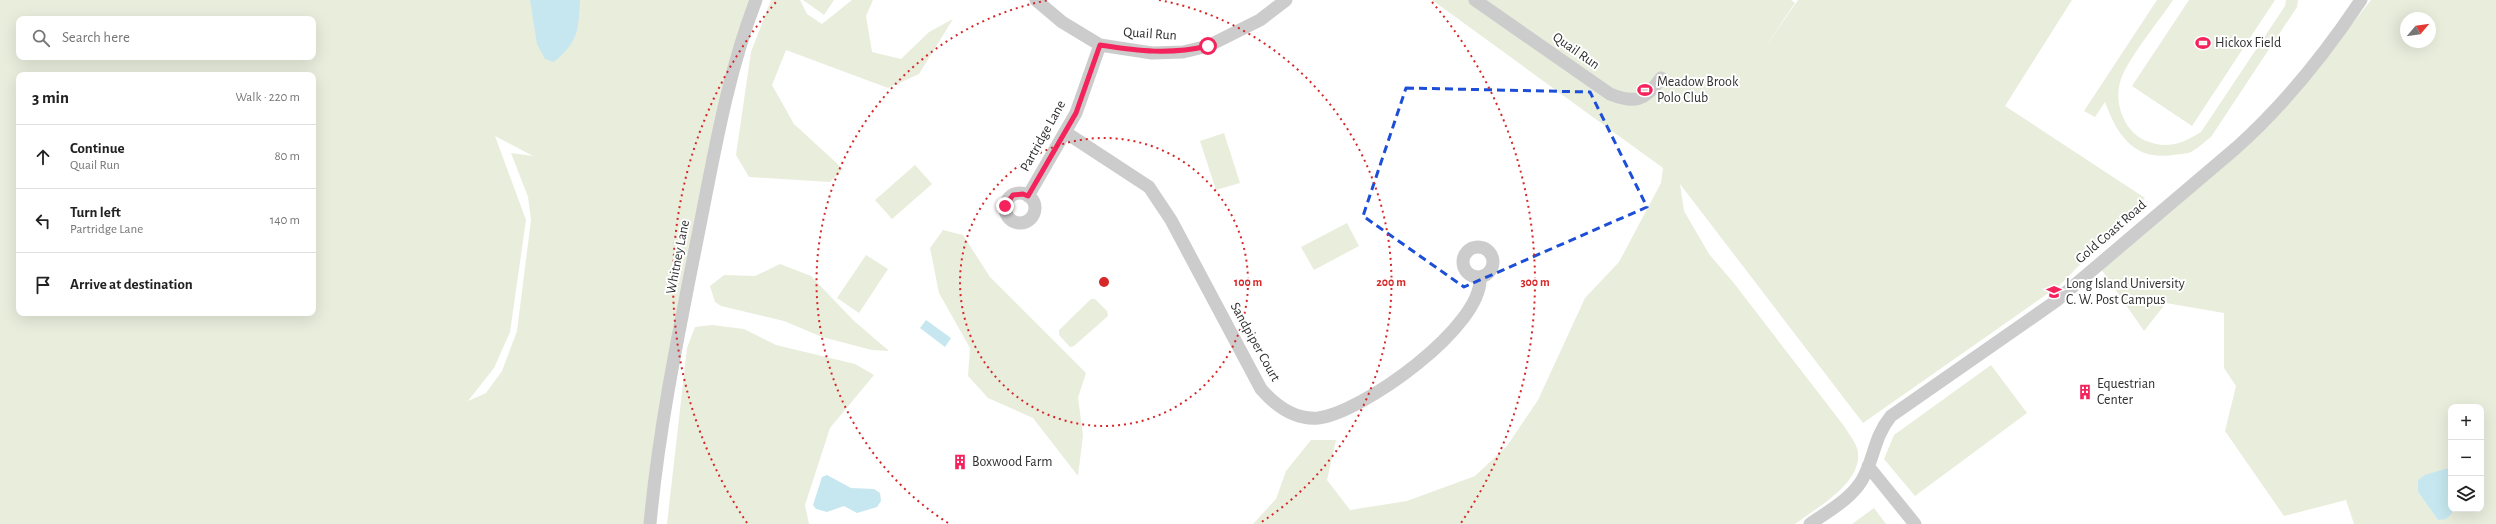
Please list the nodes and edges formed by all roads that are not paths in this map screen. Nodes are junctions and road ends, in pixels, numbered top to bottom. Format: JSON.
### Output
{"nodes":[{"id":1,"x":756,"y":0,"type":"edge"},
{"id":2,"x":1036,"y":0,"type":"edge"},
{"id":3,"x":1286,"y":0,"type":"edge"},
{"id":4,"x":1475,"y":0,"type":"edge"},
{"id":5,"x":2361,"y":0,"type":"edge"},
{"id":6,"x":1100,"y":45,"type":"junction"},
{"id":7,"x":1661,"y":78,"type":"dead end"},
{"id":8,"x":1066,"y":132,"type":"junction"},
{"id":9,"x":1028,"y":196,"type":"dead end"},
{"id":10,"x":1480,"y":277,"type":"dead end"},
{"id":11,"x":1868,"y":466,"type":"junction"},
{"id":12,"x":650,"y":524,"type":"edge"},
{"id":13,"x":1810,"y":524,"type":"edge"},
{"id":14,"x":1915,"y":524,"type":"edge"}],
"edges":[{"from":1,"to":12,"type":"street","name":"Whitney Lane"},
{"from":2,"to":6,"type":"street","name":"Quail Run"},
{"from":3,"to":6,"type":"street","name":"Quail Run"},
{"from":4,"to":7,"type":"street","name":"Quail Run"},
{"from":5,"to":11,"type":"street","name":"Gold Coast Road"},
{"from":6,"to":8,"type":"street","name":"Partridge Lane"},
{"from":8,"to":9,"type":"street","name":"Partridge Lane"},
{"from":8,"to":10,"type":"street","name":"Sandpiper Court"},
{"from":11,"to":13,"type":"street","name":"Gold Coast Road"},
{"from":11,"to":14,"type":"street"}]}
